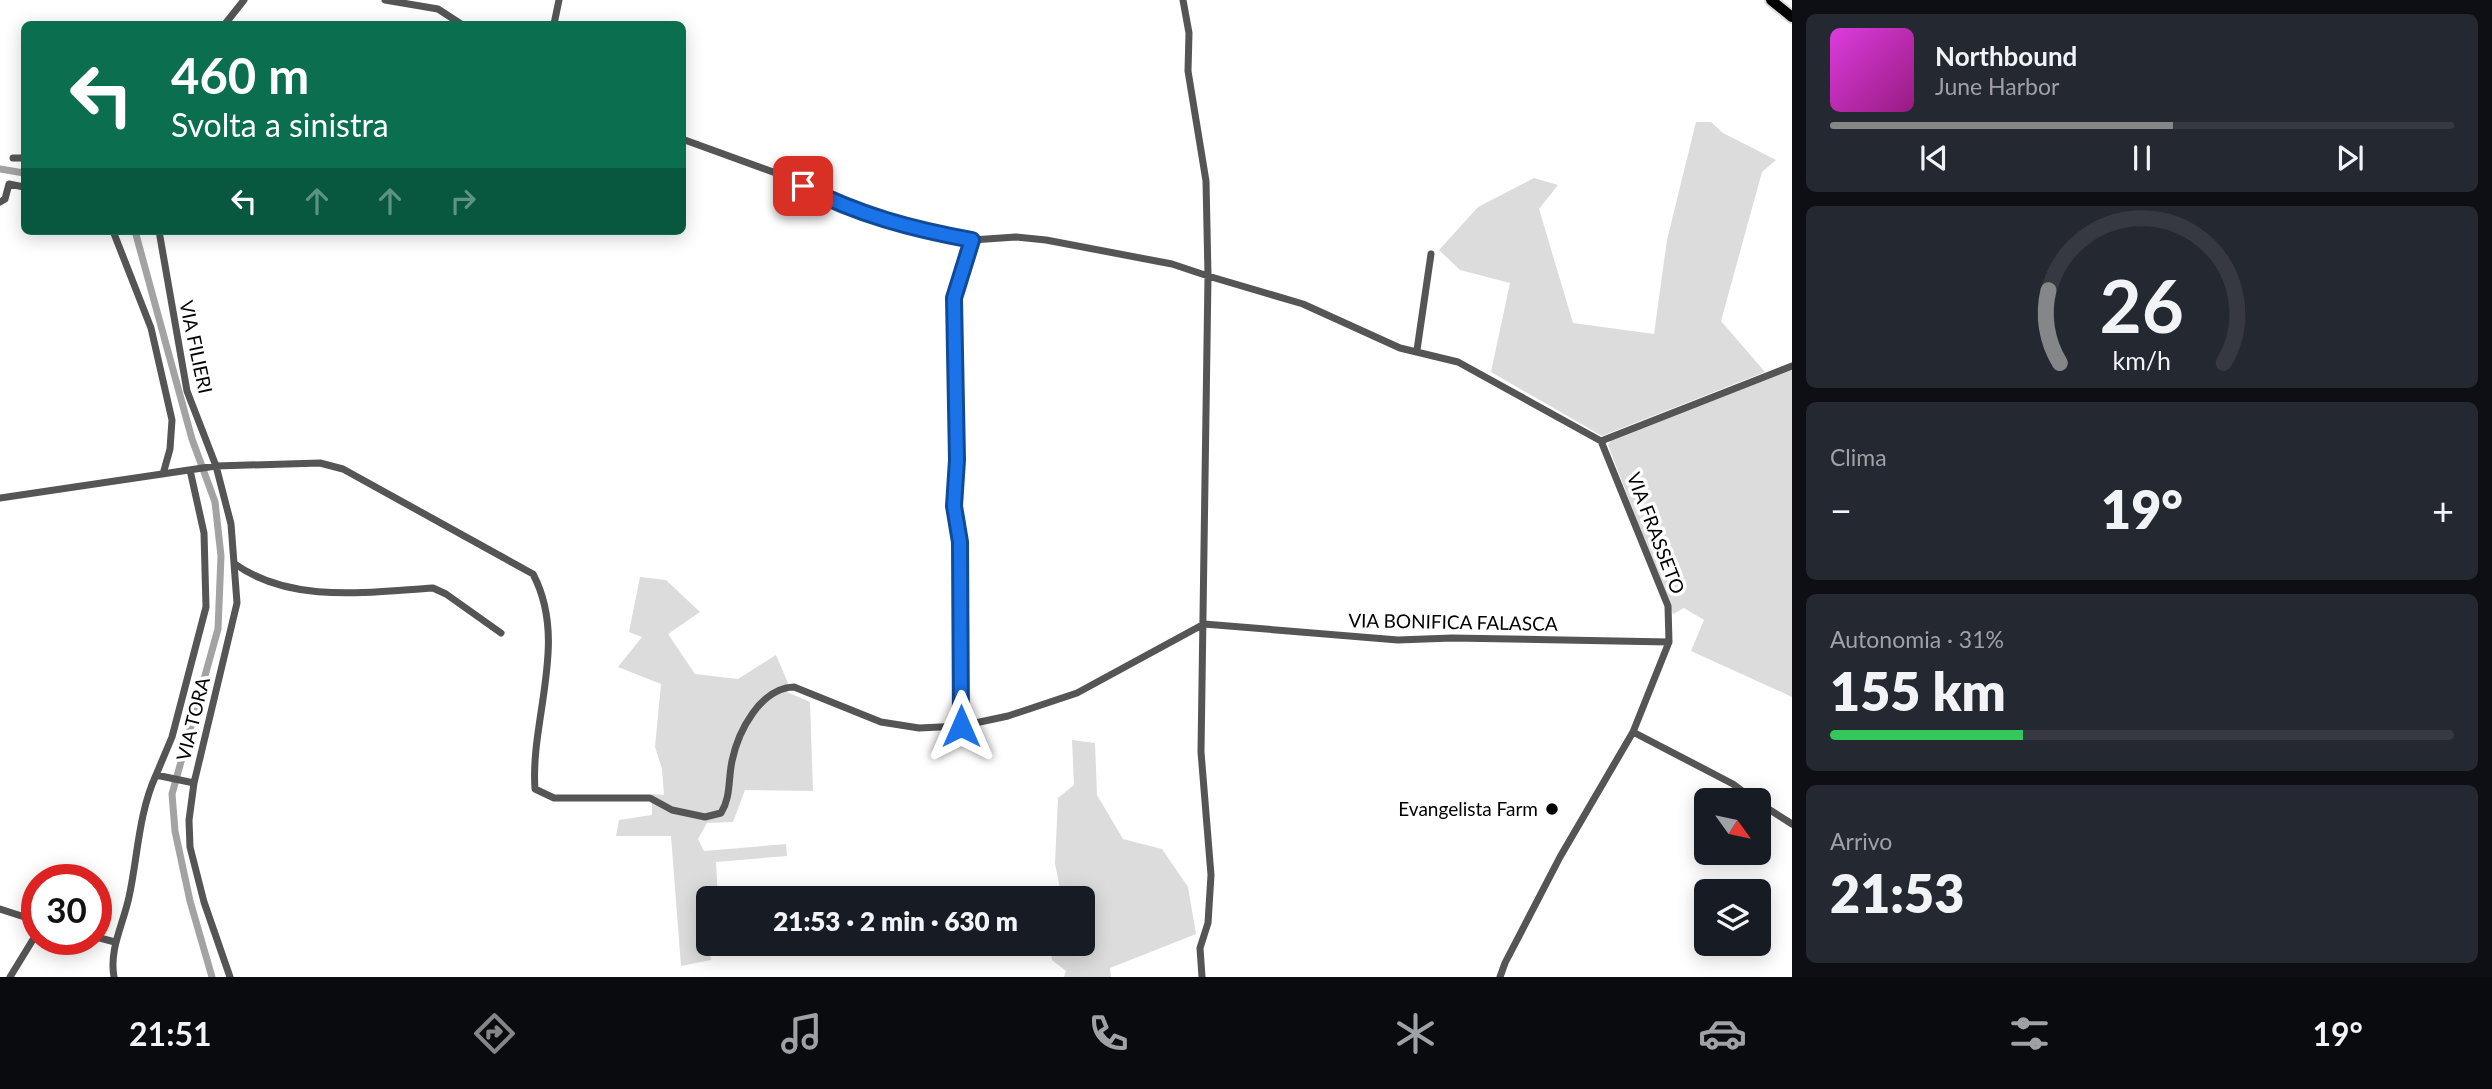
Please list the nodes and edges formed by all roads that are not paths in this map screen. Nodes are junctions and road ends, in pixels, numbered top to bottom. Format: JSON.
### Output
{"nodes":[{"id":1,"x":244,"y":0,"type":"edge"},
{"id":2,"x":384,"y":0,"type":"edge"},
{"id":3,"x":559,"y":0,"type":"edge"},
{"id":4,"x":1183,"y":0,"type":"edge"},
{"id":5,"x":1771,"y":0,"type":"edge"},
{"id":6,"x":1792,"y":17,"type":"edge"},
{"id":7,"x":227,"y":21,"type":"edge"},
{"id":8,"x":456,"y":21,"type":"edge"},
{"id":9,"x":555,"y":21,"type":"edge"},
{"id":10,"x":686,"y":140,"type":"edge"},
{"id":11,"x":12,"y":158,"type":"dead end"},
{"id":12,"x":21,"y":158,"type":"edge"},
{"id":13,"x":0,"y":182,"type":"edge"},
{"id":14,"x":9,"y":184,"type":"junction"},
{"id":15,"x":21,"y":186,"type":"edge"},
{"id":16,"x":0,"y":202,"type":"edge"},
{"id":17,"x":115,"y":235,"type":"edge"},
{"id":18,"x":160,"y":235,"type":"edge"},
{"id":19,"x":972,"y":240,"type":"junction"},
{"id":20,"x":1431,"y":254,"type":"dead end"},
{"id":21,"x":1208,"y":276,"type":"junction"},
{"id":22,"x":1417,"y":350,"type":"junction"},
{"id":23,"x":1792,"y":366,"type":"edge"},
{"id":24,"x":1601,"y":441,"type":"junction"},
{"id":25,"x":213,"y":467,"type":"junction"},
{"id":26,"x":192,"y":470,"type":"junction"},
{"id":27,"x":163,"y":474,"type":"junction"},
{"id":28,"x":0,"y":498,"type":"edge"},
{"id":29,"x":234,"y":564,"type":"junction"},
{"id":30,"x":1204,"y":624,"type":"junction"},
{"id":31,"x":501,"y":632,"type":"dead end"},
{"id":32,"x":1669,"y":642,"type":"junction"},
{"id":33,"x":961,"y":726,"type":"junction"},
{"id":34,"x":1633,"y":732,"type":"junction"},
{"id":35,"x":159,"y":775,"type":"junction"},
{"id":36,"x":192,"y":783,"type":"junction"},
{"id":37,"x":1739,"y":788,"type":"edge"},
{"id":38,"x":1771,"y":810,"type":"edge"},
{"id":39,"x":1792,"y":824,"type":"edge"},
{"id":40,"x":0,"y":909,"type":"edge"},
{"id":41,"x":21,"y":916,"type":"edge"},
{"id":42,"x":112,"y":941,"type":"edge"},
{"id":43,"x":115,"y":942,"type":"junction"},
{"id":44,"x":24,"y":955,"type":"edge"},
{"id":45,"x":10,"y":977,"type":"edge"},
{"id":46,"x":114,"y":977,"type":"edge"},
{"id":47,"x":230,"y":977,"type":"edge"},
{"id":48,"x":1202,"y":977,"type":"edge"},
{"id":49,"x":1500,"y":977,"type":"edge"}],
"edges":[{"from":1,"to":7,"type":"street"},
{"from":2,"to":8,"type":"street"},
{"from":3,"to":9,"type":"street"},
{"from":4,"to":21,"type":"street"},
{"from":5,"to":6,"type":"highway"},
{"from":10,"to":19,"type":"street"},
{"from":11,"to":12,"type":"street"},
{"from":13,"to":14,"type":"street"},
{"from":14,"to":15,"type":"street"},
{"from":14,"to":16,"type":"street"},
{"from":17,"to":27,"type":"street"},
{"from":18,"to":25,"type":"street","name":"VIA FILIERI"},
{"from":19,"to":21,"type":"street"},
{"from":19,"to":33,"type":"street"},
{"from":20,"to":22,"type":"street"},
{"from":21,"to":22,"type":"street"},
{"from":21,"to":30,"type":"street"},
{"from":22,"to":24,"type":"street"},
{"from":23,"to":24,"type":"street"},
{"from":24,"to":32,"type":"street","name":"VIA FRASSETO"},
{"from":25,"to":26,"type":"street"},
{"from":25,"to":29,"type":"street","name":"VIA TORA"},
{"from":25,"to":33,"type":"street"},
{"from":26,"to":27,"type":"street"},
{"from":26,"to":35,"type":"street"},
{"from":27,"to":28,"type":"street"},
{"from":29,"to":31,"type":"street"},
{"from":29,"to":36,"type":"street","name":"VIA TORA"},
{"from":30,"to":32,"type":"street","name":"VIA BONIFICA FALASCA"},
{"from":30,"to":33,"type":"street"},
{"from":30,"to":48,"type":"street"},
{"from":32,"to":34,"type":"street","name":"VIA FRASSETO"},
{"from":34,"to":37,"type":"street"},
{"from":34,"to":49,"type":"street","name":"VIA FRASSETO"},
{"from":35,"to":36,"type":"street"},
{"from":35,"to":43,"type":"street"},
{"from":36,"to":47,"type":"street","name":"VIA TORA"},
{"from":38,"to":39,"type":"street"},
{"from":40,"to":41,"type":"street"},
{"from":42,"to":43,"type":"street"},
{"from":43,"to":46,"type":"street"},
{"from":44,"to":45,"type":"street"}]}
